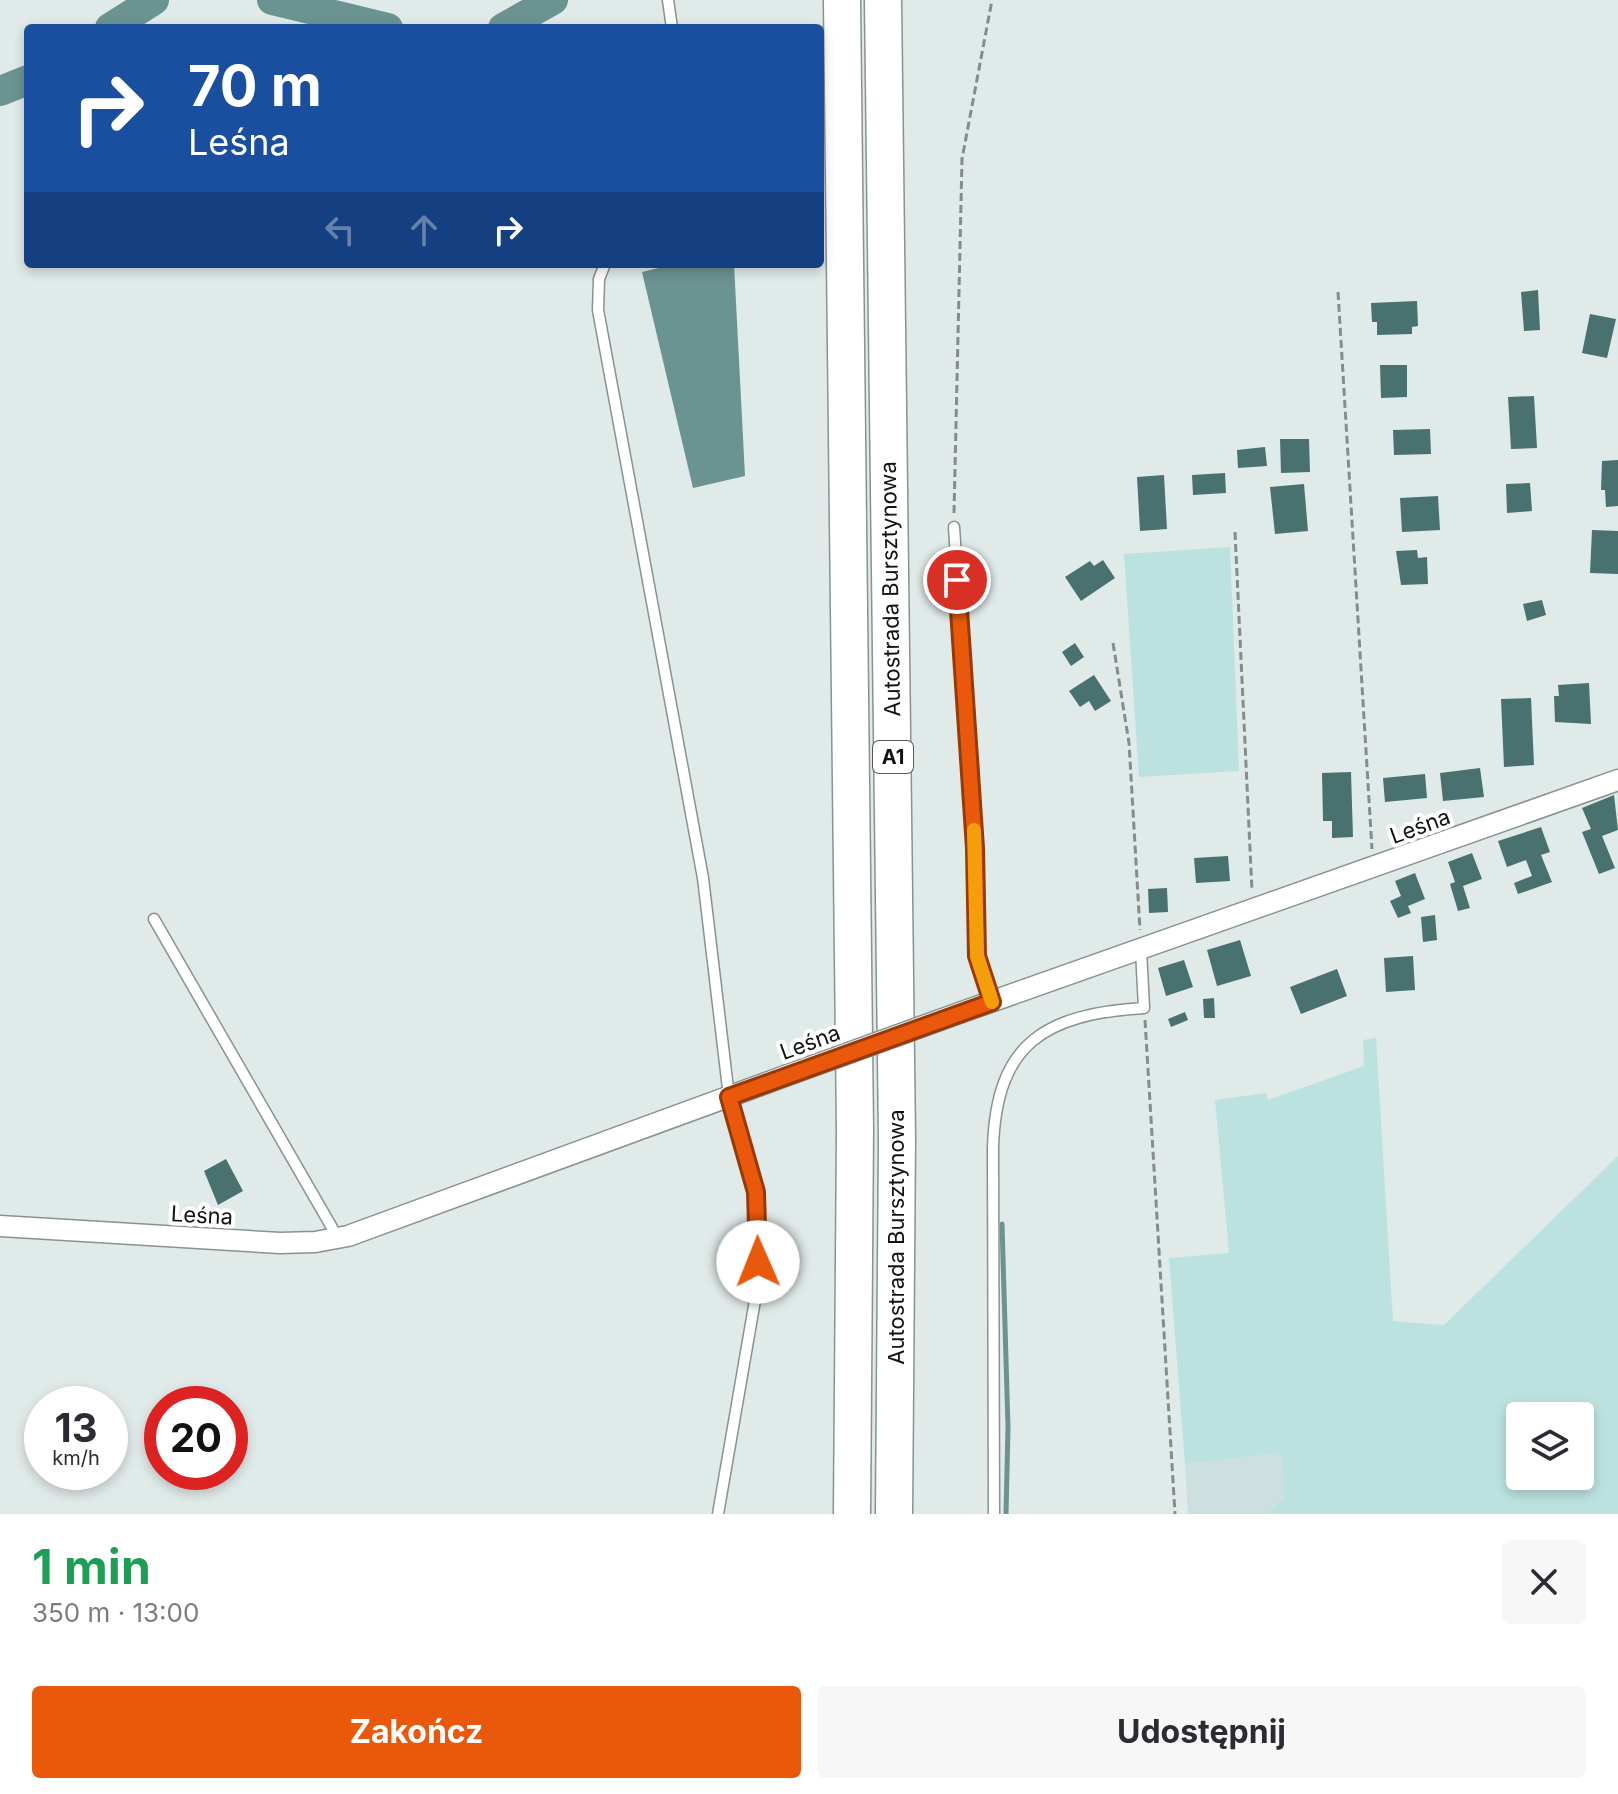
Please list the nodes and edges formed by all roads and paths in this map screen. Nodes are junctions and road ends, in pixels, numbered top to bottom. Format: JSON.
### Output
{"nodes":[{"id":1,"x":668,"y":0,"type":"edge"},
{"id":2,"x":842,"y":0,"type":"edge"},
{"id":3,"x":883,"y":0,"type":"edge"},
{"id":4,"x":992,"y":0,"type":"edge"},
{"id":5,"x":671,"y":24,"type":"edge"},
{"id":6,"x":603,"y":268,"type":"edge"},
{"id":7,"x":1338,"y":292,"type":"dead end"},
{"id":8,"x":954,"y":527,"type":"joint"},
{"id":9,"x":1235,"y":532,"type":"dead end"},
{"id":10,"x":1113,"y":643,"type":"dead end"},
{"id":11,"x":1618,"y":780,"type":"edge"},
{"id":12,"x":1373,"y":869,"type":"junction"},
{"id":13,"x":1253,"y":911,"type":"junction"},
{"id":14,"x":154,"y":919,"type":"dead end"},
{"id":15,"x":1141,"y":950,"type":"junction"},
{"id":16,"x":992,"y":1002,"type":"junction"},
{"id":17,"x":1144,"y":1008,"type":"junction"},
{"id":18,"x":729,"y":1097,"type":"junction"},
{"id":19,"x":0,"y":1226,"type":"edge"},
{"id":20,"x":338,"y":1238,"type":"junction"},
{"id":21,"x":718,"y":1514,"type":"edge"},
{"id":22,"x":852,"y":1514,"type":"edge"},
{"id":23,"x":894,"y":1514,"type":"edge"},
{"id":24,"x":994,"y":1514,"type":"edge"},
{"id":25,"x":1175,"y":1514,"type":"edge"}],
"edges":[{"from":1,"to":5,"type":"lane"},
{"from":2,"to":22,"type":"highway","name":"Autostrada Bursztynowa","number":"A1"},
{"from":3,"to":23,"type":"highway","name":"Autostrada Bursztynowa","number":"A1"},
{"from":4,"to":8,"type":"path"},
{"from":6,"to":18,"type":"lane"},
{"from":7,"to":12,"type":"path"},
{"from":8,"to":16,"type":"lane"},
{"from":9,"to":13,"type":"path"},
{"from":10,"to":15,"type":"path"},
{"from":11,"to":12,"type":"street","name":"Leśna"},
{"from":12,"to":13,"type":"street","name":"Leśna"},
{"from":13,"to":15,"type":"street","name":"Leśna"},
{"from":14,"to":20,"type":"lane"},
{"from":15,"to":16,"type":"street","name":"Leśna"},
{"from":15,"to":17,"type":"lane"},
{"from":16,"to":18,"type":"street","name":"Leśna","bridge":true},
{"from":17,"to":24,"type":"lane"},
{"from":17,"to":25,"type":"path"},
{"from":18,"to":20,"type":"street","name":"Leśna"},
{"from":18,"to":21,"type":"lane"},
{"from":19,"to":20,"type":"street","name":"Leśna"}]}
